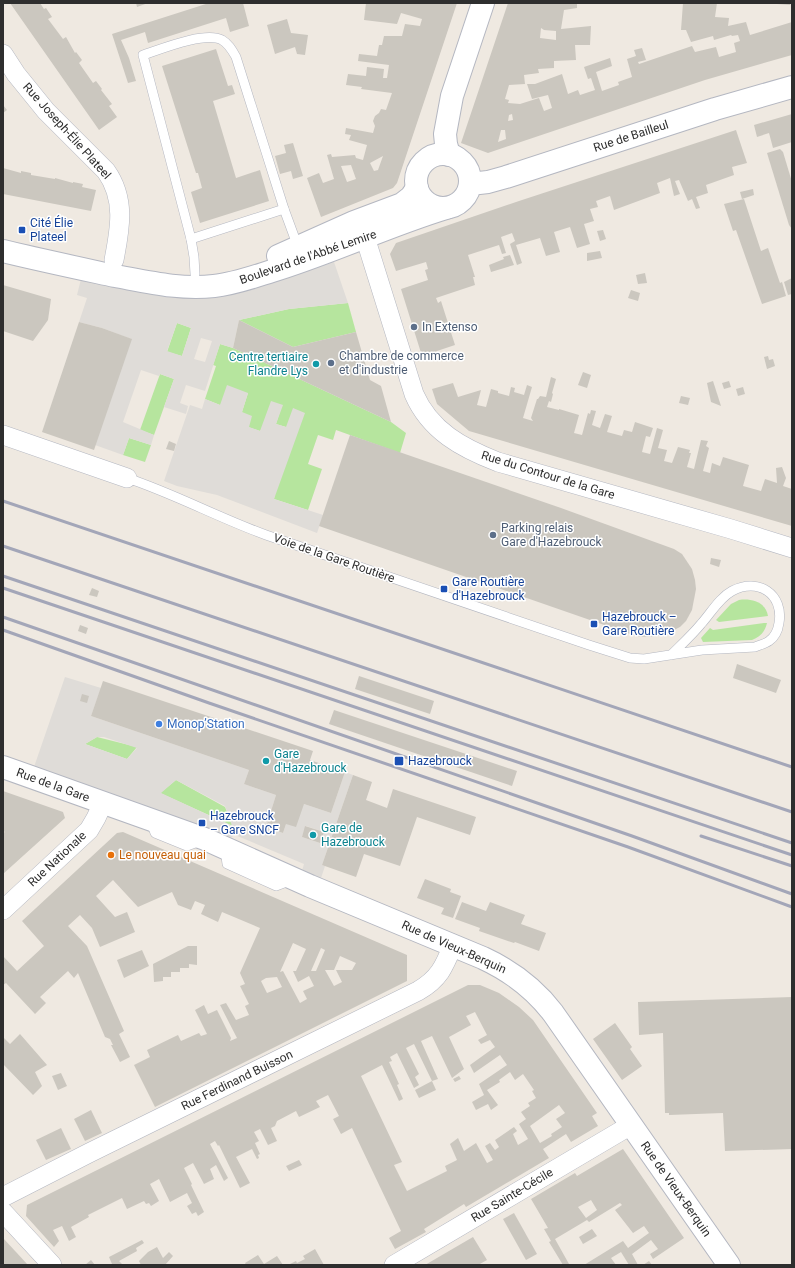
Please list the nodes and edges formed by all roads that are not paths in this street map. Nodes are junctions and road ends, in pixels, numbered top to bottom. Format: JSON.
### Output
{"nodes":[{"id":1,"x":483,"y":3,"type":"edge"},
{"id":2,"x":3,"y":54,"type":"edge"},
{"id":3,"x":792,"y":87,"type":"edge"},
{"id":4,"x":452,"y":96,"type":"junction"},
{"id":5,"x":449,"y":155,"type":"junction"},
{"id":6,"x":426,"y":162,"type":"junction"},
{"id":7,"x":470,"y":184,"type":"junction"},
{"id":8,"x":417,"y":188,"type":"junction"},
{"id":9,"x":446,"y":208,"type":"junction"},
{"id":10,"x":284,"y":209,"type":"junction"},
{"id":11,"x":365,"y":237,"type":"junction"},
{"id":12,"x":3,"y":238,"type":"edge"},
{"id":13,"x":191,"y":239,"type":"junction"},
{"id":14,"x":298,"y":247,"type":"junction"},
{"id":15,"x":3,"y":251,"type":"edge"},
{"id":16,"x":114,"y":260,"type":"junction"},
{"id":17,"x":195,"y":274,"type":"junction"},
{"id":18,"x":3,"y":434,"type":"edge"},
{"id":19,"x":127,"y":478,"type":"joint"},
{"id":20,"x":792,"y":548,"type":"edge"},
{"id":21,"x":671,"y":655,"type":"junction"},
{"id":22,"x":3,"y":767,"type":"edge"},
{"id":23,"x":103,"y":802,"type":"junction"},
{"id":24,"x":3,"y":910,"type":"edge"},
{"id":25,"x":453,"y":945,"type":"junction"},
{"id":26,"x":631,"y":1125,"type":"junction"},
{"id":27,"x":3,"y":1197,"type":"edge"},
{"id":28,"x":3,"y":1212,"type":"edge"},
{"id":29,"x":52,"y":1265,"type":"edge"},
{"id":30,"x":394,"y":1265,"type":"edge"},
{"id":31,"x":728,"y":1265,"type":"edge"}],
"edges":[{"from":1,"to":4,"type":"main road"},
{"from":2,"to":16,"type":"street","name":"Rue Joseph-Élie Plateel"},
{"from":3,"to":7,"type":"main road","name":"Rue de Bailleul"},
{"from":4,"to":5,"type":"main road"},
{"from":4,"to":6,"type":"main road"},
{"from":5,"to":6,"type":"main road"},
{"from":5,"to":7,"type":"main road"},
{"from":6,"to":8,"type":"main road"},
{"from":7,"to":9,"type":"main road"},
{"from":8,"to":9,"type":"main road"},
{"from":8,"to":14,"type":"main road","name":"Boulevard de l'Abbé Lemire"},
{"from":9,"to":11,"type":"main road","name":"Boulevard de l'Abbé Lemire"},
{"from":10,"to":13,"type":"lane"},
{"from":10,"to":13,"type":"lane"},
{"from":10,"to":14,"type":"lane"},
{"from":11,"to":15,"type":"main road","name":"Boulevard de l'Abbé Lemire"},
{"from":11,"to":20,"type":"street","name":"Rue du Contour de la Gare"},
{"from":12,"to":16,"type":"main road","name":"Boulevard de l'Abbé Lemire"},
{"from":13,"to":17,"type":"lane"},
{"from":14,"to":17,"type":"main road","name":"Boulevard de l'Abbé Lemire"},
{"from":16,"to":17,"type":"main road","name":"Boulevard de l'Abbé Lemire"},
{"from":18,"to":19,"type":"street","name":"Voie de la Gare Routière"},
{"from":19,"to":21,"type":"lane","name":"Voie de la Gare Routière"},
{"from":21,"to":21,"type":"lane","name":"Voie de la Gare Routière"},
{"from":22,"to":23,"type":"main road","name":"Rue de la Gare"},
{"from":23,"to":24,"type":"street","name":"Rue Nationale"},
{"from":23,"to":25,"type":"main road","name":"Rue de Vieux-Berquin"},
{"from":25,"to":26,"type":"main road","name":"Rue de Vieux-Berquin"},
{"from":25,"to":27,"type":"street","name":"Rue Ferdinand Buisson"},
{"from":26,"to":30,"type":"street","name":"Rue Sainte-Cécile"},
{"from":26,"to":31,"type":"main road","name":"Rue de Vieux-Berquin"},
{"from":28,"to":29,"type":"street"}]}
